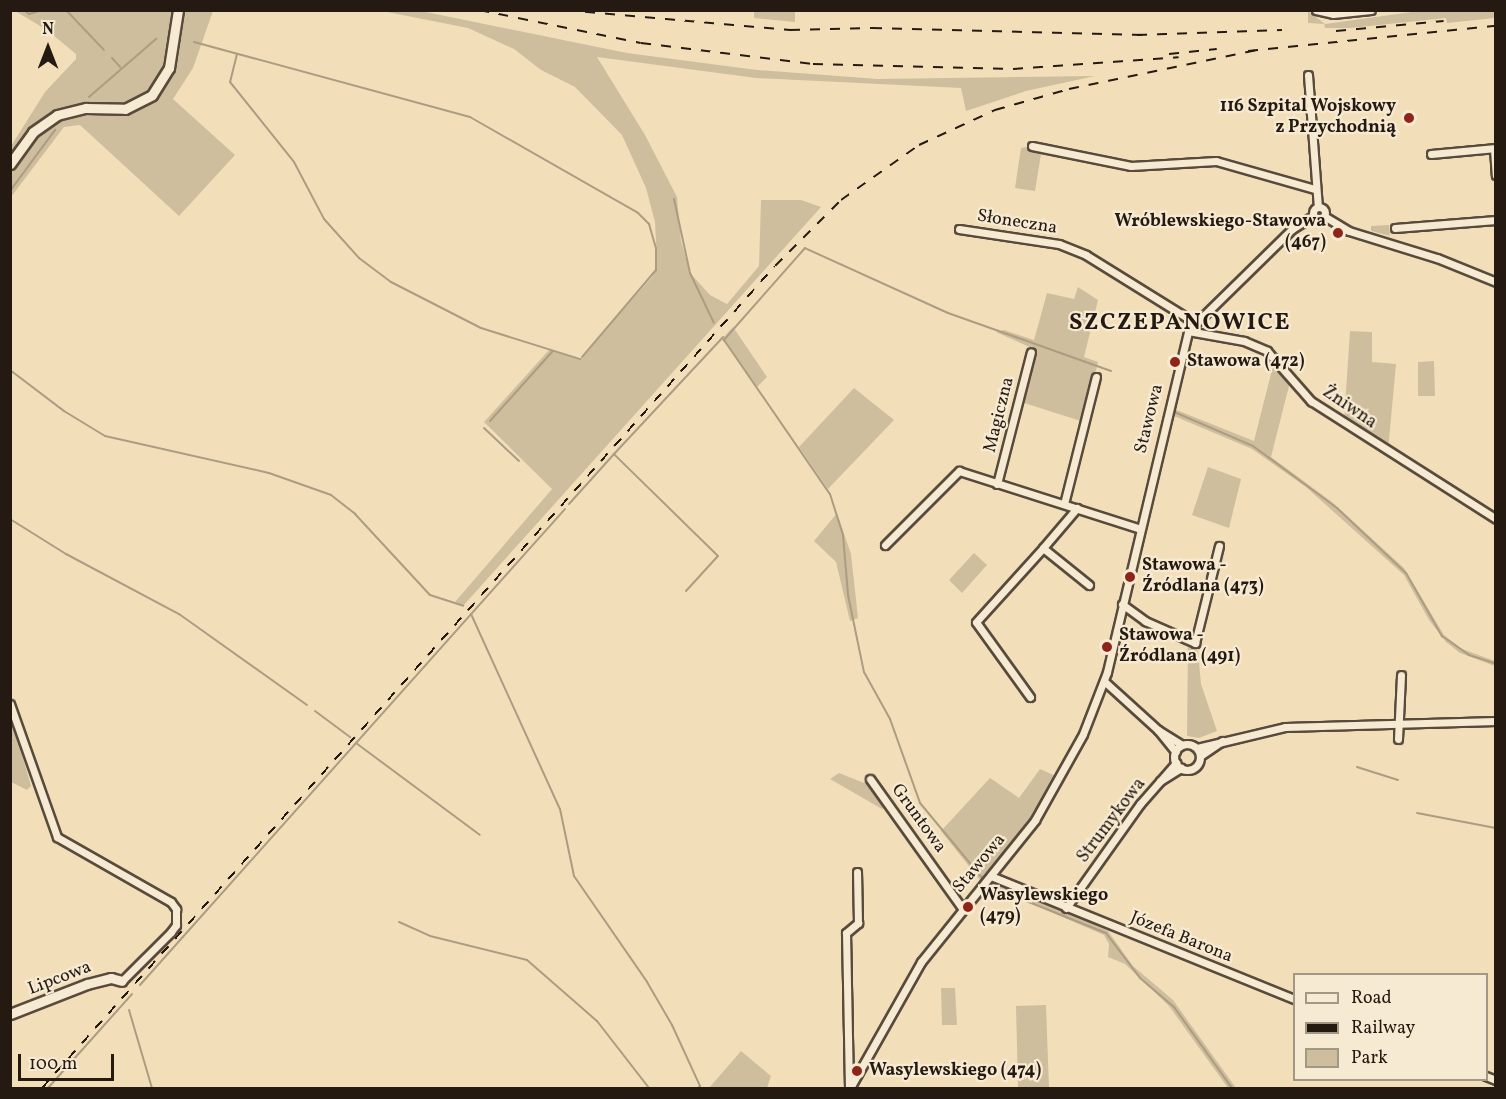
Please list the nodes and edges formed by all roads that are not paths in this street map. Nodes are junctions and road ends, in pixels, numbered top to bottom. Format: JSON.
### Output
{"nodes":[{"id":1,"x":178,"y":10,"type":"edge"},
{"id":2,"x":1316,"y":10,"type":"edge"},
{"id":3,"x":1371,"y":10,"type":"edge"},
{"id":4,"x":1308,"y":75,"type":"dead end"},
{"id":5,"x":1032,"y":146,"type":"dead end"},
{"id":6,"x":1495,"y":149,"type":"edge"},
{"id":7,"x":1431,"y":154,"type":"dead end"},
{"id":8,"x":10,"y":164,"type":"edge"},
{"id":9,"x":1496,"y":175,"type":"edge"},
{"id":10,"x":1315,"y":189,"type":"junction"},
{"id":11,"x":1318,"y":207,"type":"junction"},
{"id":12,"x":1313,"y":216,"type":"junction"},
{"id":13,"x":1324,"y":216,"type":"junction"},
{"id":14,"x":1496,"y":220,"type":"edge"},
{"id":15,"x":1395,"y":228,"type":"dead end"},
{"id":16,"x":959,"y":229,"type":"dead end"},
{"id":17,"x":1496,"y":282,"type":"edge"},
{"id":18,"x":1194,"y":322,"type":"junction"},
{"id":19,"x":1188,"y":331,"type":"junction"},
{"id":20,"x":1031,"y":352,"type":"dead end"},
{"id":21,"x":1096,"y":377,"type":"dead end"},
{"id":22,"x":997,"y":484,"type":"junction"},
{"id":23,"x":1064,"y":504,"type":"junction"},
{"id":24,"x":1077,"y":508,"type":"junction"},
{"id":25,"x":1496,"y":519,"type":"edge"},
{"id":26,"x":1138,"y":528,"type":"junction"},
{"id":27,"x":885,"y":545,"type":"dead end"},
{"id":28,"x":1219,"y":546,"type":"dead end"},
{"id":29,"x":1043,"y":548,"type":"junction"},
{"id":30,"x":1089,"y":585,"type":"dead end"},
{"id":31,"x":1122,"y":604,"type":"junction"},
{"id":32,"x":1401,"y":675,"type":"dead end"},
{"id":33,"x":1104,"y":681,"type":"junction"},
{"id":34,"x":1030,"y":697,"type":"dead end"},
{"id":35,"x":12,"y":706,"type":"edge"},
{"id":36,"x":1496,"y":721,"type":"edge"},
{"id":37,"x":1398,"y":723,"type":"junction"},
{"id":38,"x":1158,"y":730,"type":"junction"},
{"id":39,"x":1398,"y":739,"type":"dead end"},
{"id":40,"x":1222,"y":741,"type":"junction"},
{"id":41,"x":1182,"y":745,"type":"junction"},
{"id":42,"x":1197,"y":748,"type":"junction"},
{"id":43,"x":1176,"y":752,"type":"junction"},
{"id":44,"x":1200,"y":756,"type":"junction"},
{"id":45,"x":1179,"y":765,"type":"junction"},
{"id":46,"x":870,"y":779,"type":"dead end"},
{"id":47,"x":857,"y":872,"type":"dead end"},
{"id":48,"x":991,"y":876,"type":"junction"},
{"id":49,"x":962,"y":908,"type":"junction"},
{"id":50,"x":1066,"y":908,"type":"junction"},
{"id":51,"x":122,"y":981,"type":"joint"},
{"id":52,"x":1293,"y":999,"type":"edge"},
{"id":53,"x":10,"y":1014,"type":"edge"},
{"id":54,"x":850,"y":1089,"type":"edge"}],
"edges":[{"from":1,"to":8,"type":"main road"},
{"from":2,"to":3,"type":"street"},
{"from":4,"to":10,"type":"street"},
{"from":5,"to":10,"type":"street"},
{"from":6,"to":7,"type":"street"},
{"from":6,"to":9,"type":"street"},
{"from":10,"to":11,"type":"street"},
{"from":11,"to":12,"type":"street"},
{"from":11,"to":13,"type":"street"},
{"from":12,"to":13,"type":"street"},
{"from":12,"to":18,"type":"street","name":"Stawowa"},
{"from":13,"to":17,"type":"street"},
{"from":14,"to":15,"type":"street"},
{"from":16,"to":18,"type":"street","name":"Słoneczna"},
{"from":18,"to":19,"type":"street","name":"Stawowa"},
{"from":19,"to":25,"type":"street","name":"Żniwna"},
{"from":19,"to":26,"type":"street","name":"Stawowa"},
{"from":20,"to":22,"type":"street","name":"Magiczna"},
{"from":21,"to":23,"type":"street"},
{"from":22,"to":23,"type":"street"},
{"from":22,"to":27,"type":"street"},
{"from":23,"to":24,"type":"street"},
{"from":24,"to":26,"type":"street"},
{"from":24,"to":29,"type":"street"},
{"from":26,"to":31,"type":"street","name":"Stawowa"},
{"from":28,"to":31,"type":"street"},
{"from":29,"to":30,"type":"street"},
{"from":29,"to":34,"type":"street"},
{"from":31,"to":33,"type":"street","name":"Stawowa"},
{"from":32,"to":37,"type":"street"},
{"from":33,"to":38,"type":"street"},
{"from":33,"to":48,"type":"street","name":"Stawowa"},
{"from":35,"to":51,"type":"street"},
{"from":36,"to":37,"type":"street"},
{"from":37,"to":39,"type":"street"},
{"from":37,"to":40,"type":"street"},
{"from":38,"to":41,"type":"street"},
{"from":38,"to":43,"type":"street"},
{"from":40,"to":42,"type":"street"},
{"from":40,"to":44,"type":"street"},
{"from":41,"to":42,"type":"street"},
{"from":41,"to":43,"type":"street"},
{"from":42,"to":44,"type":"street"},
{"from":43,"to":45,"type":"street"},
{"from":44,"to":45,"type":"street"},
{"from":45,"to":50,"type":"street","name":"Strumykowa"},
{"from":46,"to":49,"type":"street","name":"Gruntowa"},
{"from":47,"to":54,"type":"street"},
{"from":48,"to":49,"type":"street","name":"Stawowa"},
{"from":48,"to":50,"type":"street","name":"Józefa Barona"},
{"from":49,"to":54,"type":"street","name":"Stawowa"},
{"from":50,"to":52,"type":"street","name":"Józefa Barona"},
{"from":51,"to":53,"type":"main road","name":"Lipcowa"}]}
